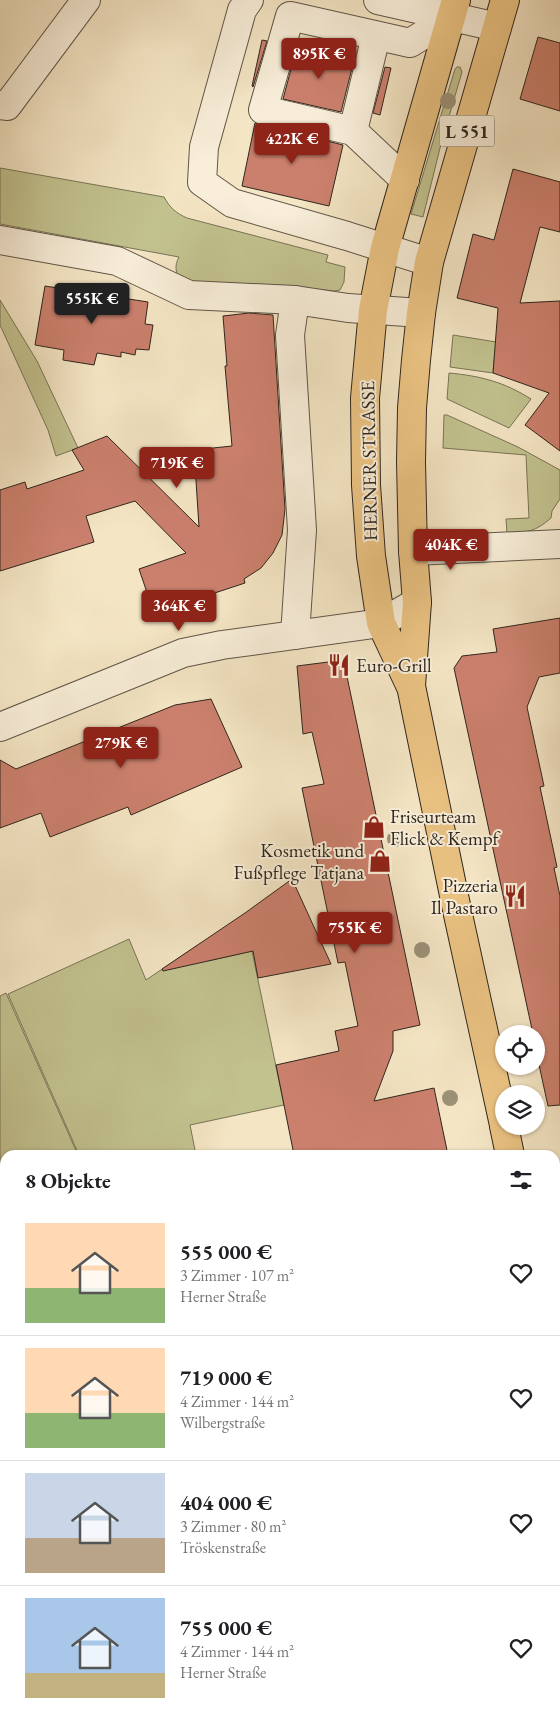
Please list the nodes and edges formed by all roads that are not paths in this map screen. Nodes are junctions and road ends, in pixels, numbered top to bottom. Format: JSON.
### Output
{"nodes":[{"id":1,"x":86,"y":0,"type":"edge"},
{"id":2,"x":248,"y":0,"type":"edge"},
{"id":3,"x":378,"y":0,"type":"edge"},
{"id":4,"x":505,"y":0,"type":"edge"},
{"id":5,"x":454,"y":9,"type":"edge"},
{"id":6,"x":497,"y":27,"type":"junction"},
{"id":7,"x":376,"y":36,"type":"junction"},
{"id":8,"x":0,"y":105,"type":"edge"},
{"id":9,"x":353,"y":132,"type":"junction"},
{"id":10,"x":405,"y":180,"type":"junction"},
{"id":11,"x":0,"y":240,"type":"edge"},
{"id":12,"x":385,"y":248,"type":"junction"},
{"id":13,"x":429,"y":262,"type":"junction"},
{"id":14,"x":295,"y":300,"type":"junction"},
{"id":15,"x":373,"y":310,"type":"junction"},
{"id":16,"x":421,"y":313,"type":"junction"},
{"id":17,"x":560,"y":544,"type":"edge"},
{"id":18,"x":413,"y":551,"type":"junction"},
{"id":19,"x":417,"y":602,"type":"junction"},
{"id":20,"x":381,"y":623,"type":"junction"},
{"id":21,"x":295,"y":635,"type":"junction"},
{"id":22,"x":411,"y":686,"type":"junction"},
{"id":23,"x":0,"y":727,"type":"edge"},
{"id":24,"x":495,"y":1085,"type":"edge"},
{"id":25,"x":506,"y":1135,"type":"edge"},
{"id":26,"x":509,"y":1150,"type":"edge"}],
"edges":[{"from":1,"to":8,"type":"street"},
{"from":2,"to":12,"type":"street"},
{"from":3,"to":5,"type":"street"},
{"from":4,"to":6,"type":"main road","name":"HERNER STRASSE","number":"L 551"},
{"from":5,"to":6,"type":"street"},
{"from":5,"to":7,"type":"street"},
{"from":5,"to":10,"type":"main road","name":"HERNER STRASSE","number":"L 551"},
{"from":6,"to":13,"type":"main road","name":"HERNER STRASSE","number":"L 551"},
{"from":7,"to":9,"type":"street"},
{"from":7,"to":9,"type":"street"},
{"from":9,"to":10,"type":"street"},
{"from":10,"to":12,"type":"main road","name":"HERNER STRASSE","number":"L 551"},
{"from":11,"to":14,"type":"street"},
{"from":12,"to":13,"type":"street"},
{"from":12,"to":15,"type":"main road","name":"HERNER STRASSE","number":"L 551"},
{"from":13,"to":16,"type":"main road","name":"HERNER STRASSE","number":"L 551"},
{"from":14,"to":15,"type":"street"},
{"from":14,"to":21,"type":"street"},
{"from":15,"to":16,"type":"street"},
{"from":15,"to":20,"type":"main road","name":"HERNER STRASSE","number":"L 551"},
{"from":16,"to":18,"type":"main road","name":"HERNER STRASSE","number":"L 551"},
{"from":17,"to":18,"type":"street"},
{"from":18,"to":19,"type":"main road","name":"HERNER STRASSE","number":"L 551"},
{"from":19,"to":20,"type":"street"},
{"from":19,"to":22,"type":"main road","name":"HERNER STRASSE","number":"L 551"},
{"from":20,"to":21,"type":"street"},
{"from":20,"to":22,"type":"main road","name":"HERNER STRASSE","number":"L 551"},
{"from":21,"to":23,"type":"street"},
{"from":22,"to":24,"type":"main road","name":"HERNER STRASSE","number":"L 551"},
{"from":25,"to":26,"type":"main road","name":"HERNER STRASSE","number":"L 551"}]}
